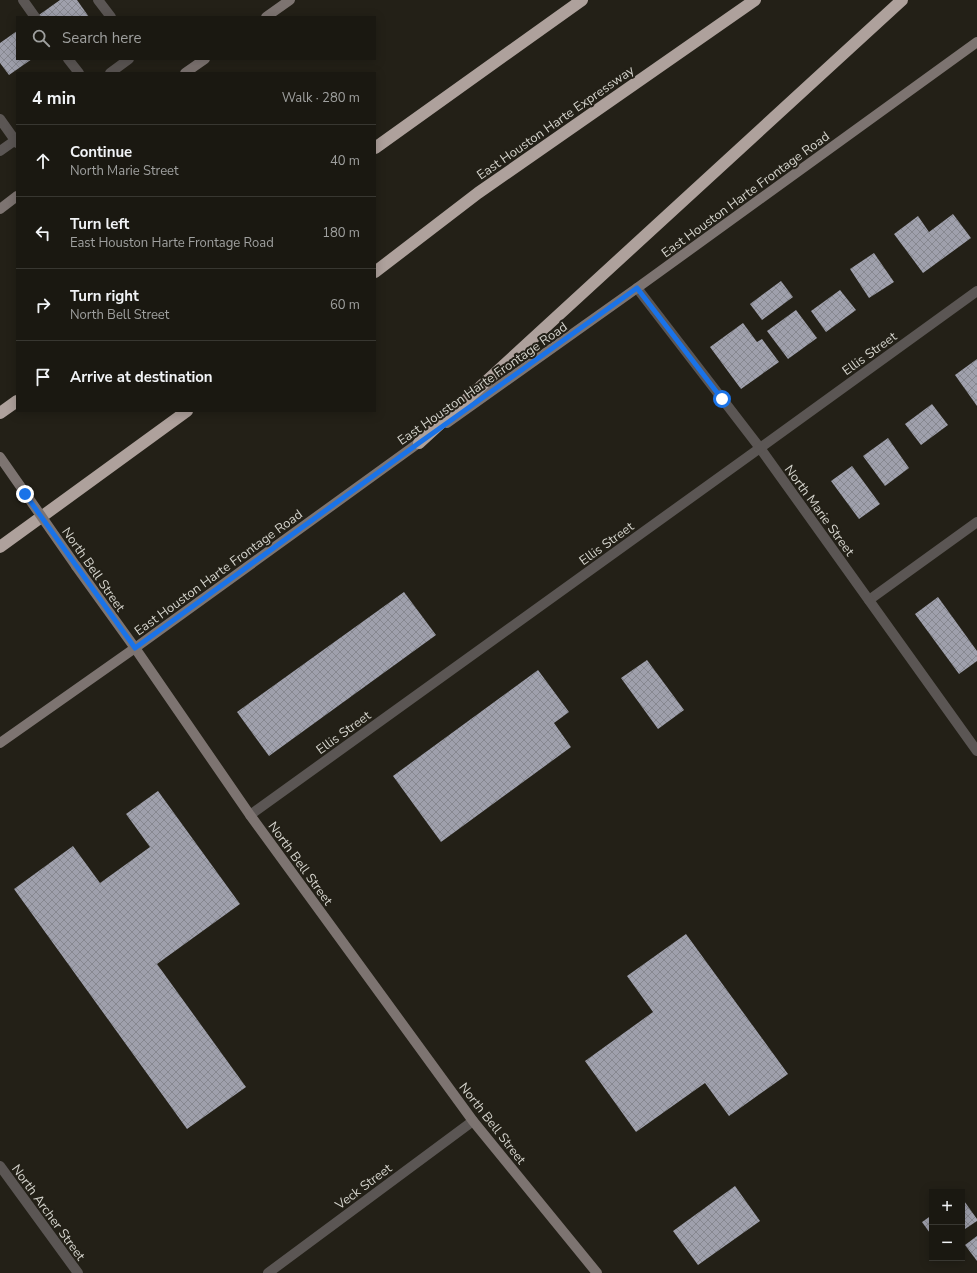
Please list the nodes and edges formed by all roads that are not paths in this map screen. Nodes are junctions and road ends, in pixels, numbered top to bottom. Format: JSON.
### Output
{"nodes":[{"id":1,"x":98,"y":0,"type":"edge"},
{"id":2,"x":290,"y":0,"type":"edge"},
{"id":3,"x":582,"y":0,"type":"edge"},
{"id":4,"x":755,"y":0,"type":"edge"},
{"id":5,"x":902,"y":0,"type":"edge"},
{"id":6,"x":25,"y":1,"type":"edge"},
{"id":7,"x":35,"y":16,"type":"edge"},
{"id":8,"x":110,"y":16,"type":"edge"},
{"id":9,"x":267,"y":16,"type":"edge"},
{"id":10,"x":977,"y":42,"type":"edge"},
{"id":11,"x":69,"y":60,"type":"edge"},
{"id":12,"x":128,"y":60,"type":"edge"},
{"id":13,"x":204,"y":60,"type":"edge"},
{"id":14,"x":78,"y":72,"type":"edge"},
{"id":15,"x":111,"y":72,"type":"edge"},
{"id":16,"x":186,"y":72,"type":"edge"},
{"id":17,"x":0,"y":119,"type":"edge"},
{"id":18,"x":16,"y":141,"type":"edge"},
{"id":19,"x":376,"y":147,"type":"edge"},
{"id":20,"x":0,"y":151,"type":"edge"},
{"id":21,"x":16,"y":197,"type":"edge"},
{"id":22,"x":0,"y":209,"type":"edge"},
{"id":23,"x":376,"y":271,"type":"edge"},
{"id":24,"x":637,"y":288,"type":"junction"},
{"id":25,"x":977,"y":291,"type":"edge"},
{"id":26,"x":16,"y":402,"type":"edge"},
{"id":27,"x":186,"y":412,"type":"edge"},
{"id":28,"x":0,"y":413,"type":"edge"},
{"id":29,"x":419,"y":443,"type":"junction"},
{"id":30,"x":760,"y":448,"type":"junction"},
{"id":31,"x":0,"y":457,"type":"edge"},
{"id":32,"x":977,"y":522,"type":"edge"},
{"id":33,"x":0,"y":547,"type":"edge"},
{"id":34,"x":869,"y":600,"type":"junction"},
{"id":35,"x":135,"y":648,"type":"junction"},
{"id":36,"x":0,"y":743,"type":"edge"},
{"id":37,"x":975,"y":745,"type":"edge"},
{"id":38,"x":250,"y":815,"type":"junction"},
{"id":39,"x":473,"y":1121,"type":"junction"},
{"id":40,"x":0,"y":1166,"type":"edge"},
{"id":41,"x":78,"y":1273,"type":"edge"},
{"id":42,"x":268,"y":1273,"type":"edge"},
{"id":43,"x":597,"y":1273,"type":"edge"}],
"edges":[{"from":1,"to":8,"type":"street"},
{"from":2,"to":9,"type":"main road"},
{"from":3,"to":19,"type":"highway"},
{"from":4,"to":23,"type":"highway","name":"East Houston Harte Expressway"},
{"from":5,"to":29,"type":"highway"},
{"from":6,"to":7,"type":"street"},
{"from":10,"to":24,"type":"main road","name":"East Houston Harte Frontage Road"},
{"from":11,"to":14,"type":"street"},
{"from":12,"to":15,"type":"street"},
{"from":13,"to":16,"type":"main road"},
{"from":17,"to":18,"type":"street"},
{"from":18,"to":20,"type":"street"},
{"from":21,"to":22,"type":"main road"},
{"from":24,"to":29,"type":"main road","name":"East Houston Harte Frontage Road"},
{"from":24,"to":30,"type":"street","name":"North Marie Street"},
{"from":25,"to":30,"type":"street","name":"Ellis Street"},
{"from":26,"to":28,"type":"highway"},
{"from":27,"to":33,"type":"highway"},
{"from":29,"to":35,"type":"main road","name":"East Houston Harte Frontage Road"},
{"from":30,"to":34,"type":"street","name":"North Marie Street"},
{"from":30,"to":38,"type":"street","name":"Ellis Street"},
{"from":31,"to":35,"type":"main road","name":"North Bell Street","bridge":true},
{"from":32,"to":34,"type":"street"},
{"from":34,"to":37,"type":"street","name":"North Marie Street"},
{"from":35,"to":36,"type":"main road","name":"East Houston Harte Frontage Road"},
{"from":35,"to":38,"type":"main road","name":"North Bell Street"},
{"from":38,"to":39,"type":"main road","name":"North Bell Street"},
{"from":39,"to":42,"type":"street","name":"Veck Street"},
{"from":39,"to":43,"type":"main road","name":"North Bell Street"},
{"from":40,"to":41,"type":"street","name":"North Archer Street"}]}
